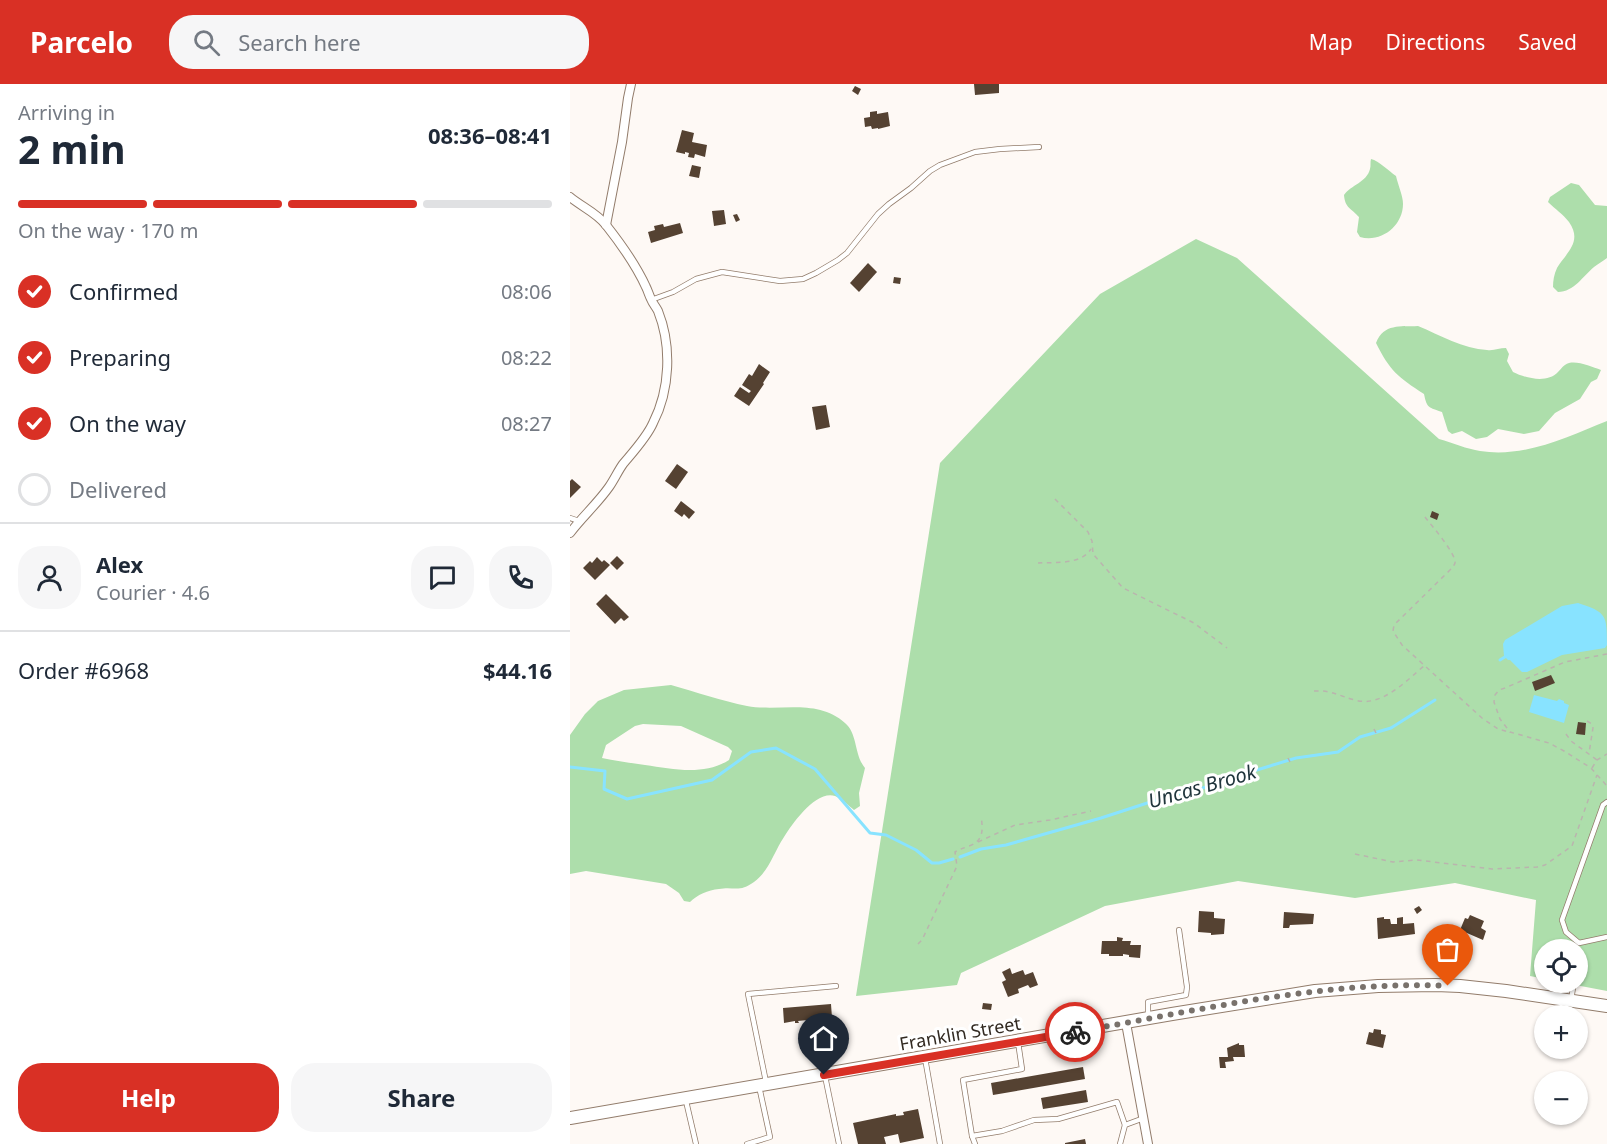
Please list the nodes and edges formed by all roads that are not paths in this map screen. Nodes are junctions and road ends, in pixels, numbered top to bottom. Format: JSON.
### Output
{"nodes":[{"id":1,"x":632,"y":84,"type":"edge"},
{"id":2,"x":1039,"y":147,"type":"dead end"},
{"id":3,"x":570,"y":197,"type":"edge"},
{"id":4,"x":606,"y":225,"type":"junction"},
{"id":5,"x":651,"y":300,"type":"junction"},
{"id":6,"x":574,"y":520,"type":"edge"},
{"id":7,"x":570,"y":533,"type":"edge"},
{"id":8,"x":1607,"y":802,"type":"edge"},
{"id":9,"x":1179,"y":930,"type":"dead end"},
{"id":10,"x":1607,"y":937,"type":"edge"},
{"id":11,"x":1574,"y":939,"type":"edge"},
{"id":12,"x":1588,"y":942,"type":"edge"},
{"id":13,"x":836,"y":986,"type":"dead end"},
{"id":14,"x":1572,"y":993,"type":"edge"},
{"id":15,"x":1571,"y":1000,"type":"junction"},
{"id":16,"x":1607,"y":1006,"type":"edge"},
{"id":17,"x":1148,"y":1018,"type":"junction"},
{"id":18,"x":1126,"y":1023,"type":"junction"},
{"id":19,"x":1018,"y":1042,"type":"junction"},
{"id":20,"x":925,"y":1058,"type":"junction"},
{"id":21,"x":824,"y":1075,"type":"junction"},
{"id":22,"x":763,"y":1086,"type":"junction"},
{"id":23,"x":685,"y":1098,"type":"junction"},
{"id":24,"x":570,"y":1118,"type":"edge"},
{"id":25,"x":1144,"y":1118,"type":"junction"},
{"id":26,"x":1125,"y":1125,"type":"junction"},
{"id":27,"x":972,"y":1136,"type":"junction"},
{"id":28,"x":696,"y":1144,"type":"edge"},
{"id":29,"x":747,"y":1144,"type":"edge"},
{"id":30,"x":840,"y":1144,"type":"edge"},
{"id":31,"x":940,"y":1144,"type":"edge"},
{"id":32,"x":975,"y":1144,"type":"edge"},
{"id":33,"x":1120,"y":1144,"type":"edge"},
{"id":34,"x":1148,"y":1144,"type":"edge"}],
"edges":[{"from":1,"to":4,"type":"street"},
{"from":2,"to":5,"type":"lane"},
{"from":3,"to":4,"type":"street"},
{"from":4,"to":5,"type":"street"},
{"from":5,"to":6,"type":"street"},
{"from":6,"to":7,"type":"street"},
{"from":8,"to":11,"type":"lane"},
{"from":9,"to":17,"type":"lane"},
{"from":10,"to":12,"type":"lane"},
{"from":13,"to":22,"type":"lane"},
{"from":14,"to":15,"type":"lane"},
{"from":15,"to":16,"type":"main road","name":"Franklin Street"},
{"from":15,"to":17,"type":"main road","name":"Franklin Street"},
{"from":17,"to":18,"type":"main road","name":"Franklin Street"},
{"from":18,"to":19,"type":"main road","name":"Franklin Street"},
{"from":18,"to":25,"type":"street"},
{"from":19,"to":20,"type":"main road","name":"Franklin Street"},
{"from":19,"to":27,"type":"lane"},
{"from":20,"to":21,"type":"main road","name":"Franklin Street"},
{"from":20,"to":31,"type":"lane"},
{"from":21,"to":22,"type":"main road","name":"Franklin Street"},
{"from":21,"to":30,"type":"lane"},
{"from":22,"to":23,"type":"main road","name":"Franklin Street"},
{"from":22,"to":29,"type":"lane"},
{"from":23,"to":24,"type":"main road","name":"Franklin Street"},
{"from":23,"to":28,"type":"lane"},
{"from":25,"to":26,"type":"lane"},
{"from":25,"to":34,"type":"street"},
{"from":26,"to":27,"type":"lane"},
{"from":26,"to":33,"type":"lane"},
{"from":27,"to":32,"type":"lane"}]}
